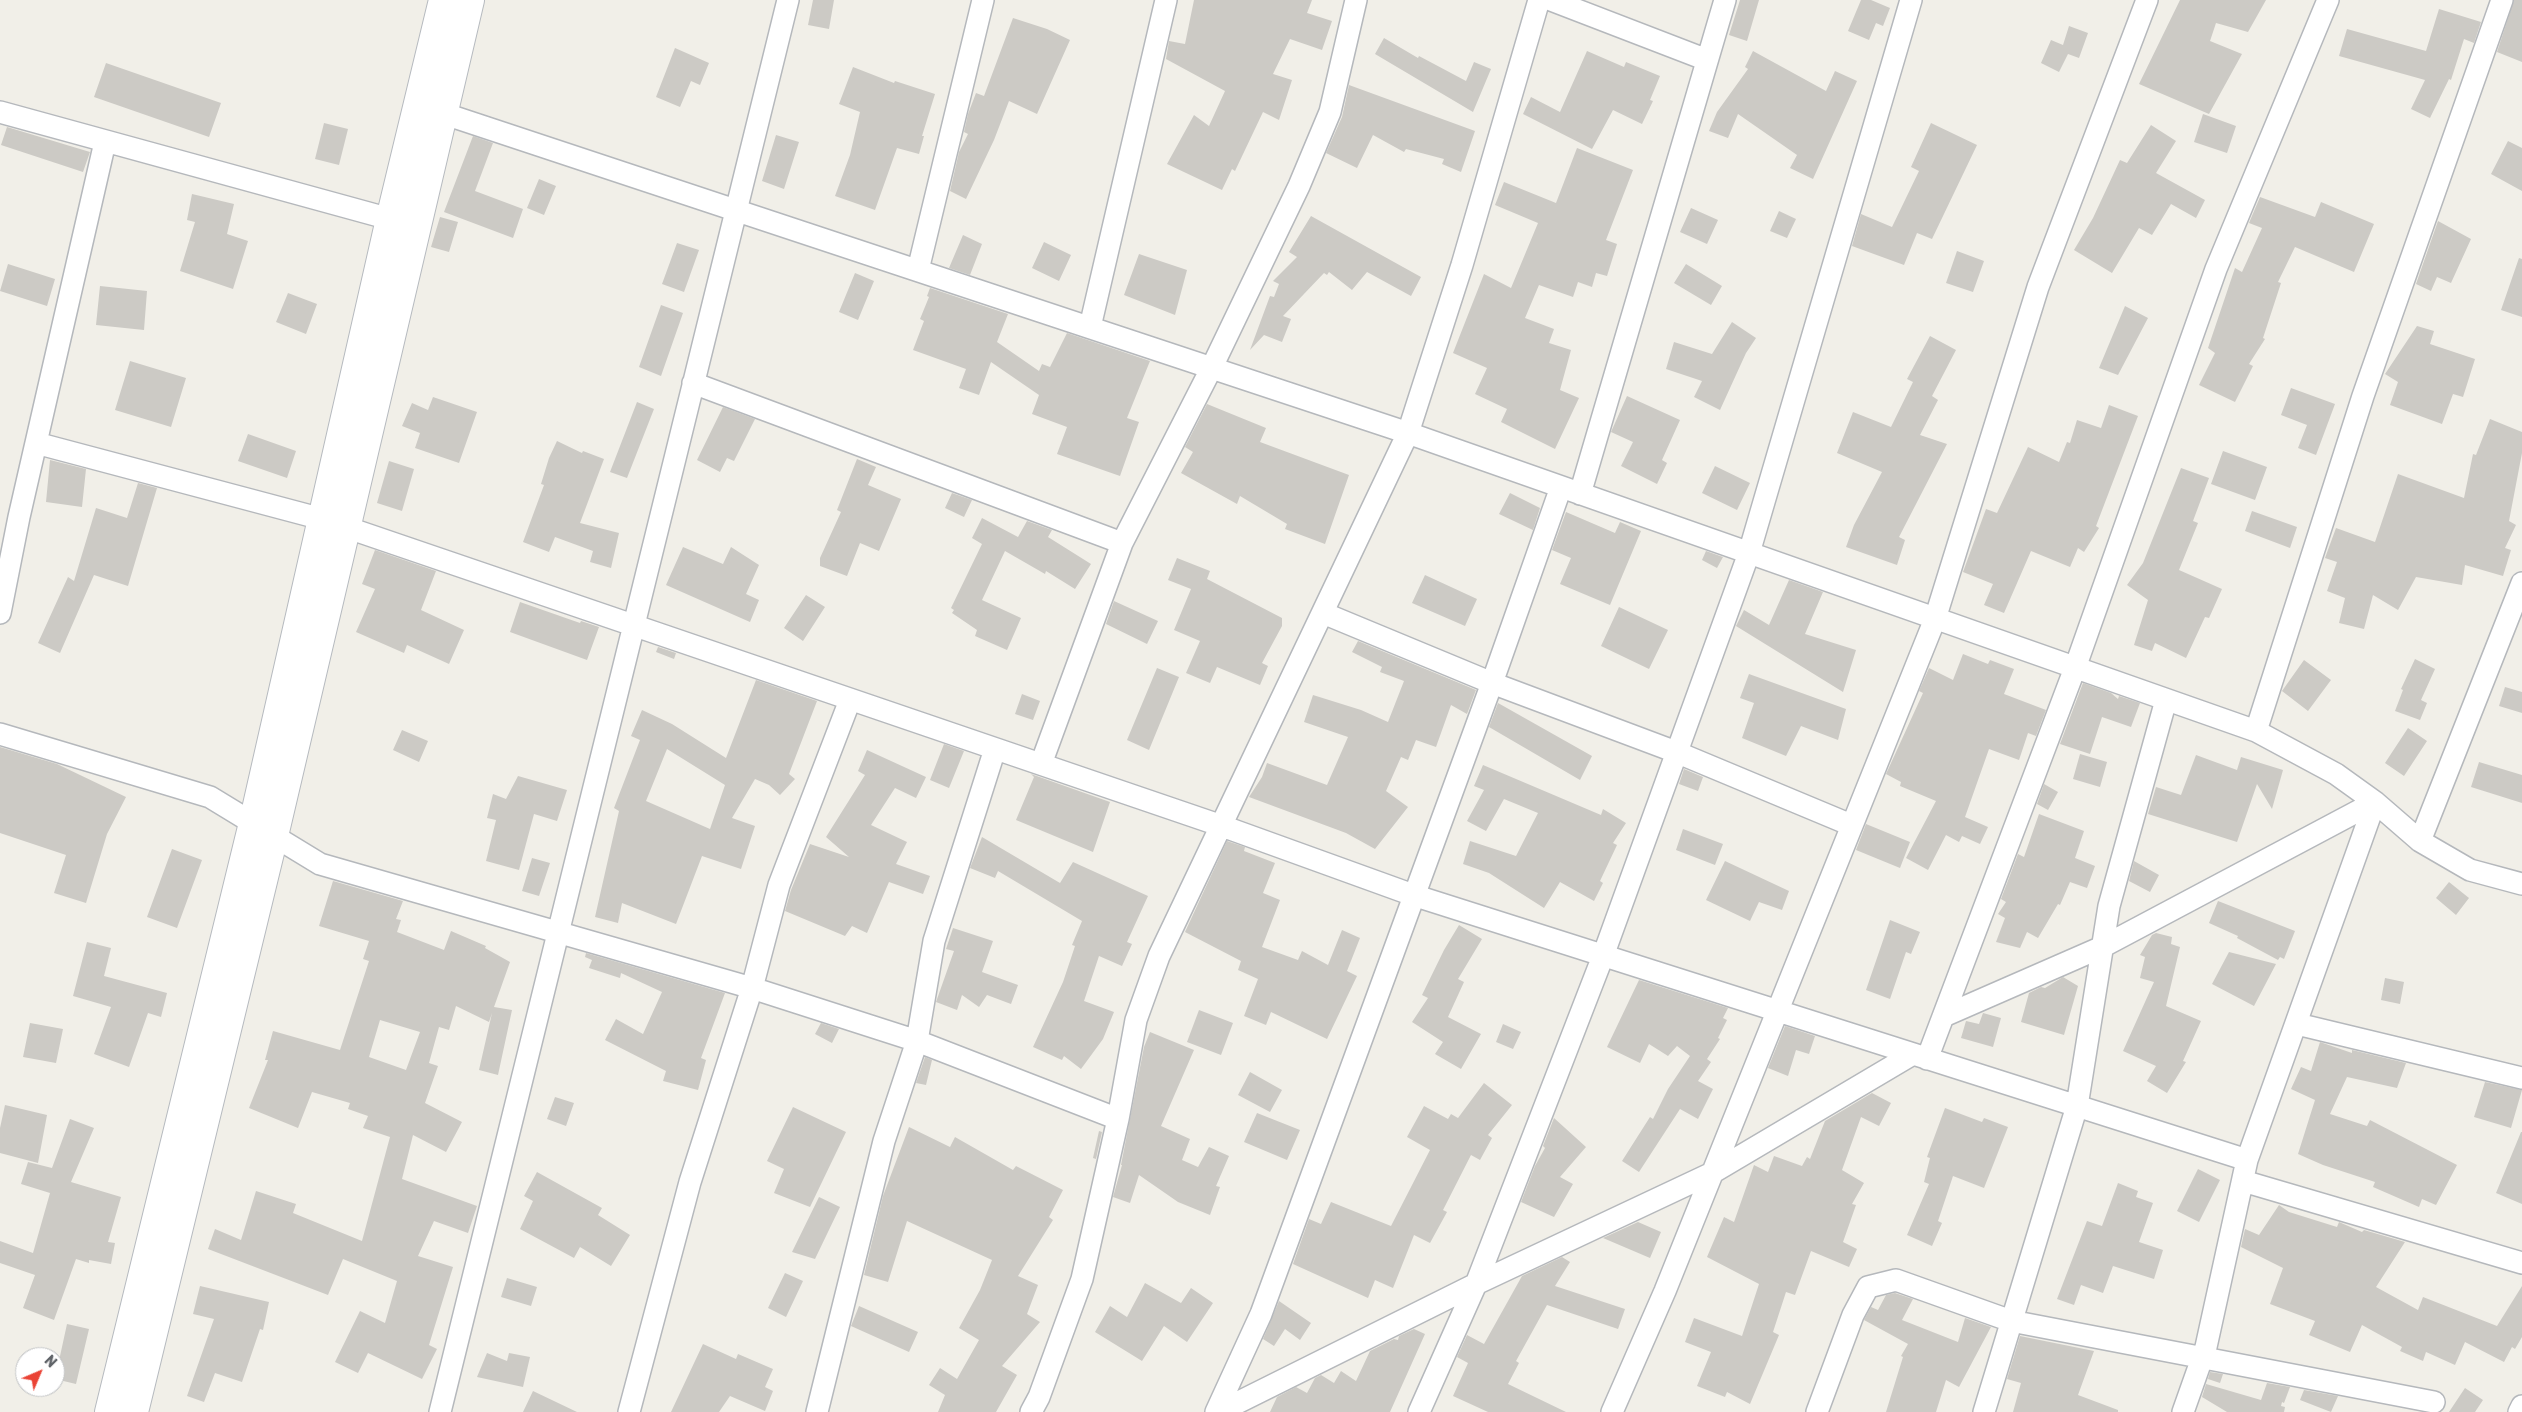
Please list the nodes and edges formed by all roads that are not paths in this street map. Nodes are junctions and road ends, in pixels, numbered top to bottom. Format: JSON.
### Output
{"nodes":[{"id":1,"x":442,"y":0,"type":"edge"},
{"id":2,"x":470,"y":0,"type":"edge"},
{"id":3,"x":788,"y":0,"type":"edge"},
{"id":4,"x":983,"y":0,"type":"edge"},
{"id":5,"x":1166,"y":0,"type":"edge"},
{"id":6,"x":1356,"y":0,"type":"edge"},
{"id":7,"x":1539,"y":0,"type":"edge"},
{"id":8,"x":1551,"y":0,"type":"edge"},
{"id":9,"x":1725,"y":0,"type":"edge"},
{"id":10,"x":1911,"y":0,"type":"edge"},
{"id":11,"x":2147,"y":0,"type":"edge"},
{"id":12,"x":2328,"y":0,"type":"edge"},
{"id":13,"x":2502,"y":0,"type":"edge"},
{"id":14,"x":1707,"y":60,"type":"junction"},
{"id":15,"x":0,"y":112,"type":"edge"},
{"id":16,"x":442,"y":113,"type":"junction"},
{"id":17,"x":105,"y":142,"type":"junction"},
{"id":18,"x":736,"y":210,"type":"junction"},
{"id":19,"x":390,"y":219,"type":"junction"},
{"id":20,"x":918,"y":270,"type":"junction"},
{"id":21,"x":1090,"y":327,"type":"junction"},
{"id":22,"x":1212,"y":367,"type":"junction"},
{"id":23,"x":693,"y":383,"type":"junction"},
{"id":24,"x":1408,"y":433,"type":"junction"},
{"id":25,"x":36,"y":443,"type":"junction"},
{"id":26,"x":1570,"y":490,"type":"junction"},
{"id":27,"x":333,"y":523,"type":"junction"},
{"id":28,"x":1122,"y":543,"type":"junction"},
{"id":29,"x":1749,"y":553,"type":"junction"},
{"id":30,"x":2522,"y":583,"type":"edge"},
{"id":31,"x":0,"y":613,"type":"edge"},
{"id":32,"x":1323,"y":613,"type":"junction"},
{"id":33,"x":1935,"y":619,"type":"junction"},
{"id":34,"x":633,"y":626,"type":"junction"},
{"id":35,"x":2076,"y":668,"type":"junction"},
{"id":36,"x":1492,"y":683,"type":"junction"},
{"id":37,"x":850,"y":700,"type":"junction"},
{"id":38,"x":2166,"y":700,"type":"junction"},
{"id":39,"x":2256,"y":731,"type":"junction"},
{"id":40,"x":0,"y":734,"type":"edge"},
{"id":41,"x":995,"y":749,"type":"junction"},
{"id":42,"x":1676,"y":752,"type":"junction"},
{"id":43,"x":1041,"y":764,"type":"junction"},
{"id":44,"x":2375,"y":802,"type":"junction"},
{"id":45,"x":1851,"y":825,"type":"junction"},
{"id":46,"x":1222,"y":826,"type":"junction"},
{"id":47,"x":263,"y":829,"type":"junction"},
{"id":48,"x":2420,"y":841,"type":"junction"},
{"id":49,"x":2522,"y":884,"type":"edge"},
{"id":50,"x":1412,"y":895,"type":"junction"},
{"id":51,"x":558,"y":933,"type":"junction"},
{"id":52,"x":2102,"y":947,"type":"junction"},
{"id":53,"x":1603,"y":956,"type":"junction"},
{"id":54,"x":752,"y":988,"type":"junction"},
{"id":55,"x":1776,"y":1011,"type":"junction"},
{"id":56,"x":1944,"y":1016,"type":"junction"},
{"id":57,"x":2296,"y":1024,"type":"junction"},
{"id":58,"x":917,"y":1041,"type":"junction"},
{"id":59,"x":1920,"y":1056,"type":"junction"},
{"id":60,"x":2522,"y":1078,"type":"edge"},
{"id":61,"x":2077,"y":1106,"type":"junction"},
{"id":62,"x":1118,"y":1119,"type":"junction"},
{"id":63,"x":2247,"y":1160,"type":"junction"},
{"id":64,"x":1712,"y":1173,"type":"junction"},
{"id":65,"x":2243,"y":1181,"type":"junction"},
{"id":66,"x":2522,"y":1263,"type":"edge"},
{"id":67,"x":1476,"y":1284,"type":"junction"},
{"id":68,"x":2012,"y":1321,"type":"junction"},
{"id":69,"x":2202,"y":1358,"type":"junction"},
{"id":70,"x":2434,"y":1402,"type":"dead end"},
{"id":71,"x":2522,"y":1406,"type":"edge"},
{"id":72,"x":119,"y":1411,"type":"edge"},
{"id":73,"x":440,"y":1412,"type":"edge"},
{"id":74,"x":629,"y":1412,"type":"edge"},
{"id":75,"x":817,"y":1412,"type":"edge"},
{"id":76,"x":1031,"y":1412,"type":"edge"},
{"id":77,"x":1218,"y":1412,"type":"edge"},
{"id":78,"x":1419,"y":1412,"type":"edge"},
{"id":79,"x":1612,"y":1412,"type":"edge"},
{"id":80,"x":1818,"y":1412,"type":"edge"},
{"id":81,"x":1984,"y":1412,"type":"edge"},
{"id":82,"x":2183,"y":1412,"type":"edge"},
{"id":83,"x":2519,"y":1412,"type":"edge"}],
"edges":[{"from":1,"to":19,"type":"main road"},
{"from":2,"to":16,"type":"main road"},
{"from":3,"to":18,"type":"street"},
{"from":4,"to":20,"type":"street"},
{"from":5,"to":21,"type":"street"},
{"from":6,"to":22,"type":"street"},
{"from":7,"to":24,"type":"street"},
{"from":8,"to":14,"type":"street"},
{"from":9,"to":14,"type":"street"},
{"from":10,"to":29,"type":"street"},
{"from":11,"to":33,"type":"street"},
{"from":12,"to":35,"type":"street"},
{"from":13,"to":39,"type":"street"},
{"from":14,"to":26,"type":"street"},
{"from":15,"to":17,"type":"street"},
{"from":16,"to":18,"type":"street"},
{"from":16,"to":27,"type":"main road"},
{"from":17,"to":19,"type":"street"},
{"from":17,"to":25,"type":"street"},
{"from":18,"to":20,"type":"street"},
{"from":18,"to":23,"type":"street"},
{"from":19,"to":27,"type":"main road"},
{"from":20,"to":21,"type":"street"},
{"from":21,"to":22,"type":"street"},
{"from":22,"to":24,"type":"street"},
{"from":22,"to":28,"type":"street"},
{"from":23,"to":28,"type":"street"},
{"from":23,"to":34,"type":"street"},
{"from":24,"to":26,"type":"street"},
{"from":24,"to":32,"type":"street"},
{"from":25,"to":27,"type":"street"},
{"from":25,"to":31,"type":"street"},
{"from":26,"to":29,"type":"street"},
{"from":26,"to":36,"type":"street"},
{"from":27,"to":34,"type":"street"},
{"from":27,"to":47,"type":"main road"},
{"from":28,"to":43,"type":"street"},
{"from":29,"to":33,"type":"street"},
{"from":29,"to":42,"type":"street"},
{"from":30,"to":48,"type":"street"},
{"from":32,"to":36,"type":"street"},
{"from":32,"to":46,"type":"street"},
{"from":33,"to":35,"type":"street"},
{"from":33,"to":45,"type":"street"},
{"from":34,"to":37,"type":"street"},
{"from":34,"to":51,"type":"street"},
{"from":35,"to":38,"type":"street"},
{"from":35,"to":56,"type":"street"},
{"from":36,"to":42,"type":"street"},
{"from":36,"to":50,"type":"street"},
{"from":37,"to":41,"type":"street"},
{"from":37,"to":54,"type":"street"},
{"from":38,"to":39,"type":"street"},
{"from":38,"to":52,"type":"street"},
{"from":39,"to":44,"type":"street"},
{"from":40,"to":47,"type":"street"},
{"from":41,"to":43,"type":"street"},
{"from":41,"to":58,"type":"street"},
{"from":42,"to":45,"type":"street"},
{"from":42,"to":53,"type":"street"},
{"from":43,"to":46,"type":"street"},
{"from":44,"to":48,"type":"street"},
{"from":44,"to":52,"type":"street"},
{"from":44,"to":57,"type":"street"},
{"from":45,"to":55,"type":"street"},
{"from":46,"to":50,"type":"street"},
{"from":46,"to":62,"type":"street"},
{"from":47,"to":51,"type":"street"},
{"from":47,"to":72,"type":"main road"},
{"from":48,"to":49,"type":"street"},
{"from":50,"to":53,"type":"street"},
{"from":50,"to":77,"type":"street"},
{"from":51,"to":54,"type":"street"},
{"from":51,"to":73,"type":"street"},
{"from":52,"to":56,"type":"street"},
{"from":52,"to":61,"type":"street"},
{"from":53,"to":55,"type":"street"},
{"from":53,"to":67,"type":"street"},
{"from":54,"to":58,"type":"street"},
{"from":54,"to":74,"type":"street"},
{"from":55,"to":59,"type":"street"},
{"from":55,"to":64,"type":"street"},
{"from":56,"to":59,"type":"street"},
{"from":57,"to":60,"type":"street"},
{"from":57,"to":63,"type":"street"},
{"from":58,"to":62,"type":"street"},
{"from":58,"to":75,"type":"street"},
{"from":59,"to":61,"type":"street"},
{"from":59,"to":64,"type":"street"},
{"from":61,"to":63,"type":"street"},
{"from":61,"to":68,"type":"street"},
{"from":62,"to":76,"type":"street"},
{"from":63,"to":65,"type":"street"},
{"from":64,"to":67,"type":"street"},
{"from":64,"to":79,"type":"street"},
{"from":65,"to":66,"type":"street"},
{"from":65,"to":69,"type":"street"},
{"from":67,"to":77,"type":"street"},
{"from":67,"to":78,"type":"street"},
{"from":68,"to":69,"type":"street"},
{"from":68,"to":80,"type":"street"},
{"from":68,"to":81,"type":"street"},
{"from":69,"to":70,"type":"street"},
{"from":69,"to":82,"type":"street"},
{"from":71,"to":83,"type":"street"}]}
